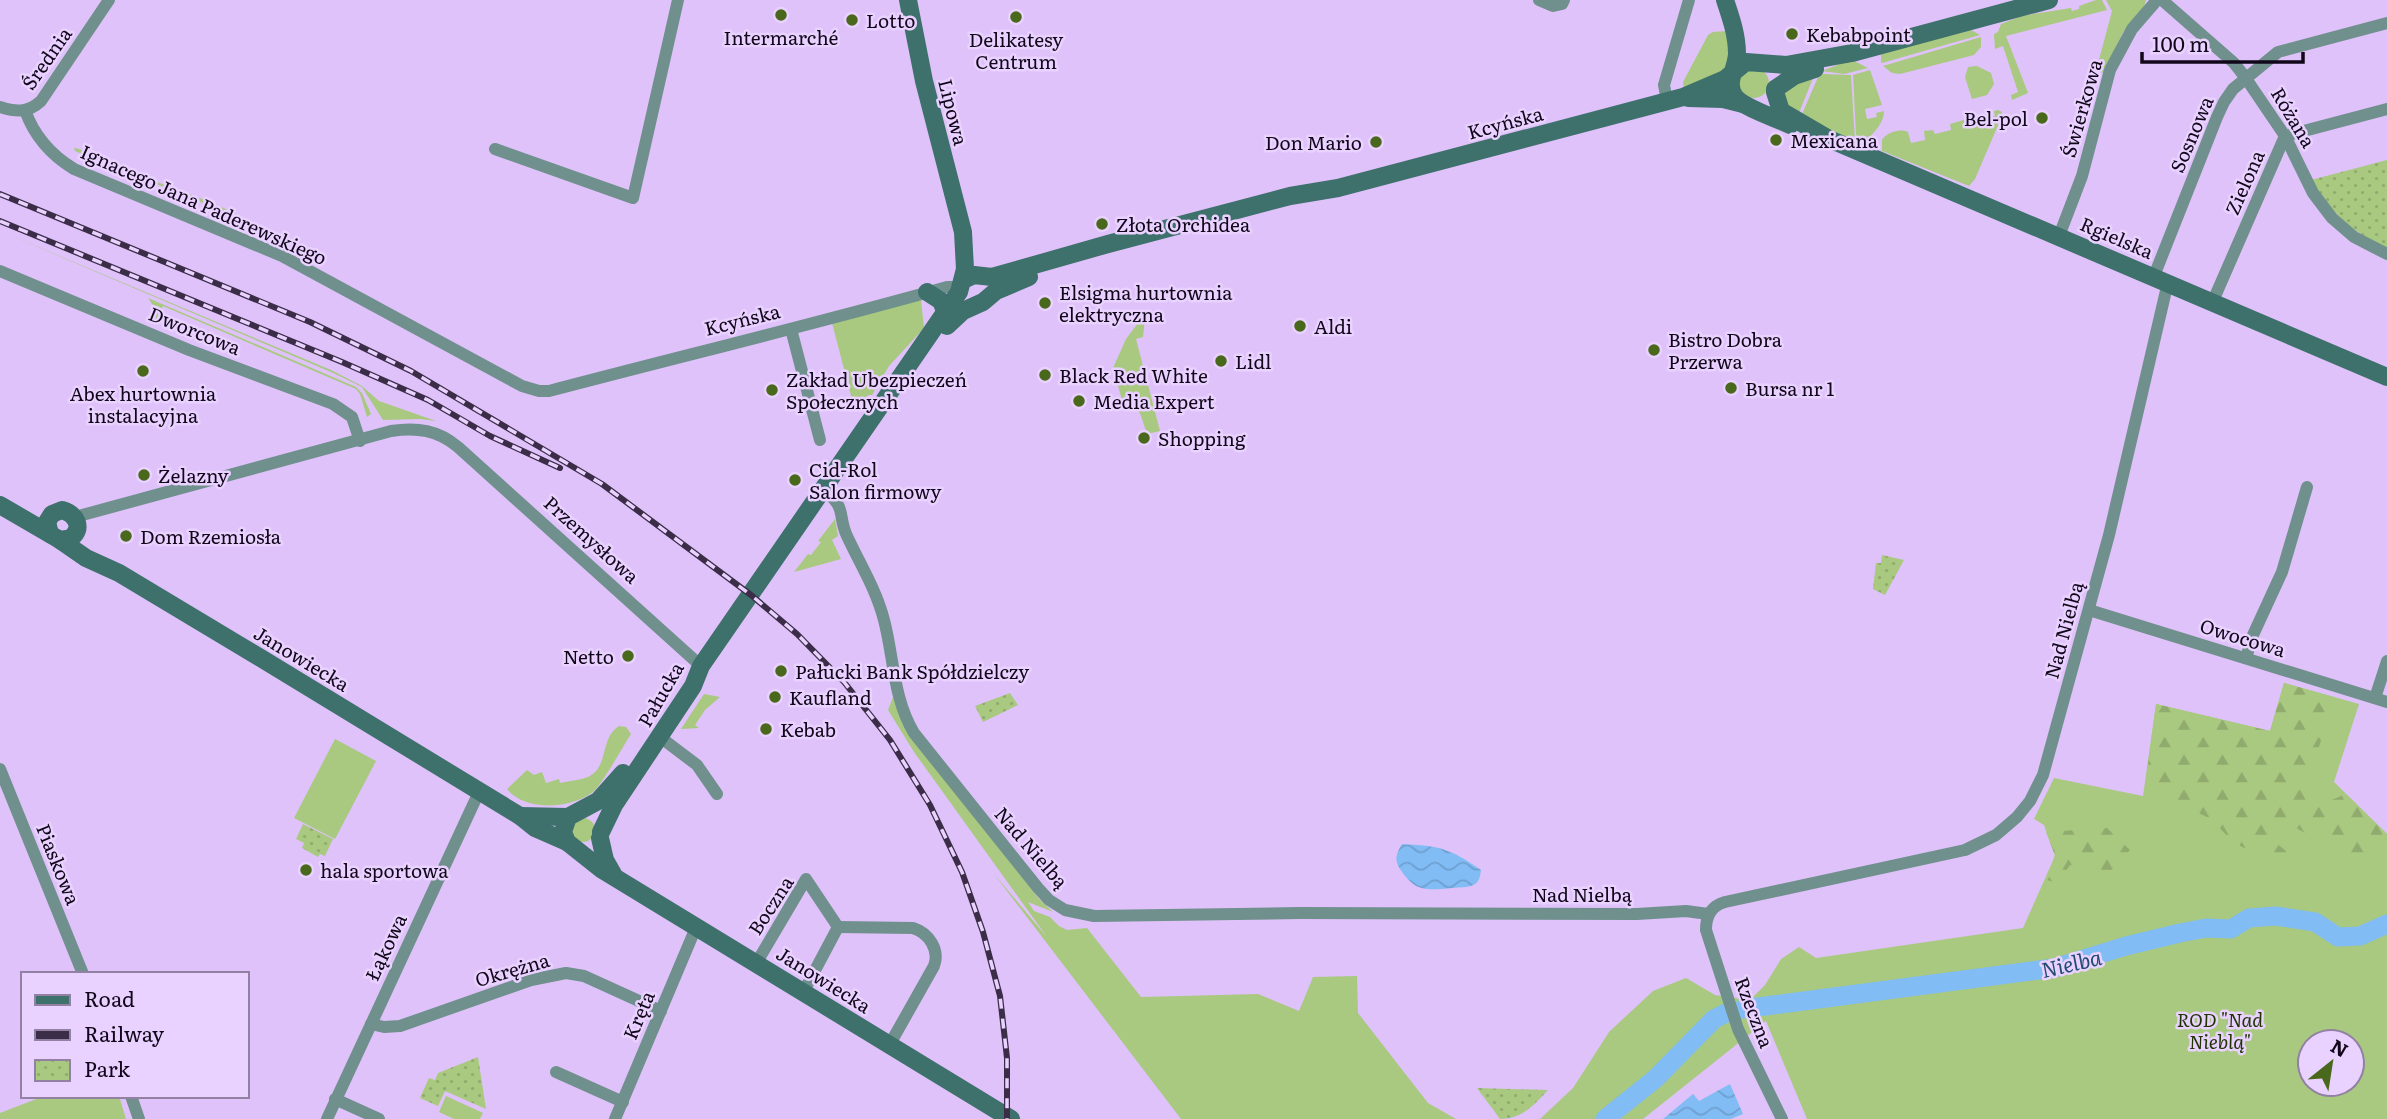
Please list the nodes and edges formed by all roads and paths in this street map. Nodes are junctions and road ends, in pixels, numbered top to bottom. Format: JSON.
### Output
{"nodes":[{"id":1,"x":108,"y":0,"type":"edge"},
{"id":2,"x":678,"y":0,"type":"edge"},
{"id":3,"x":908,"y":0,"type":"edge"},
{"id":4,"x":1539,"y":0,"type":"edge"},
{"id":5,"x":1564,"y":0,"type":"edge"},
{"id":6,"x":1689,"y":0,"type":"edge"},
{"id":7,"x":1725,"y":0,"type":"edge"},
{"id":8,"x":2049,"y":0,"type":"edge"},
{"id":9,"x":2157,"y":0,"type":"edge"},
{"id":10,"x":2162,"y":0,"type":"edge"},
{"id":11,"x":2387,"y":23,"type":"edge"},
{"id":12,"x":1734,"y":27,"type":"junction"},
{"id":13,"x":1852,"y":53,"type":"junction"},
{"id":14,"x":1761,"y":62,"type":"junction"},
{"id":15,"x":1734,"y":71,"type":"junction"},
{"id":16,"x":2245,"y":77,"type":"junction"},
{"id":17,"x":1775,"y":91,"type":"junction"},
{"id":18,"x":1675,"y":99,"type":"junction"},
{"id":19,"x":1747,"y":105,"type":"junction"},
{"id":20,"x":0,"y":107,"type":"edge"},
{"id":21,"x":2387,"y":109,"type":"edge"},
{"id":22,"x":25,"y":110,"type":"junction"},
{"id":23,"x":2285,"y":136,"type":"junction"},
{"id":24,"x":1829,"y":139,"type":"junction"},
{"id":25,"x":495,"y":149,"type":"dead end"},
{"id":26,"x":1338,"y":188,"type":"junction"},
{"id":27,"x":963,"y":232,"type":"junction"},
{"id":28,"x":2059,"y":236,"type":"junction"},
{"id":29,"x":2387,"y":254,"type":"edge"},
{"id":30,"x":0,"y":271,"type":"edge"},
{"id":31,"x":982,"y":278,"type":"junction"},
{"id":32,"x":2161,"y":279,"type":"junction"},
{"id":33,"x":960,"y":287,"type":"junction"},
{"id":34,"x":927,"y":292,"type":"junction"},
{"id":35,"x":980,"y":301,"type":"junction"},
{"id":36,"x":2213,"y":301,"type":"junction"},
{"id":37,"x":946,"y":313,"type":"junction"},
{"id":38,"x":792,"y":329,"type":"junction"},
{"id":39,"x":926,"y":343,"type":"junction"},
{"id":40,"x":2387,"y":377,"type":"edge"},
{"id":41,"x":535,"y":391,"type":"joint"},
{"id":42,"x":360,"y":440,"type":"junction"},
{"id":43,"x":820,"y":440,"type":"dead end"},
{"id":44,"x":2307,"y":487,"type":"dead end"},
{"id":45,"x":824,"y":490,"type":"junction"},
{"id":46,"x":0,"y":494,"type":"edge"},
{"id":47,"x":0,"y":505,"type":"edge"},
{"id":48,"x":65,"y":531,"type":"junction"},
{"id":49,"x":2089,"y":610,"type":"junction"},
{"id":50,"x":2246,"y":658,"type":"junction"},
{"id":51,"x":2387,"y":661,"type":"edge"},
{"id":52,"x":701,"y":666,"type":"junction"},
{"id":53,"x":2381,"y":700,"type":"edge"},
{"id":54,"x":660,"y":737,"type":"junction"},
{"id":55,"x":0,"y":769,"type":"edge"},
{"id":56,"x":479,"y":792,"type":"junction"},
{"id":57,"x":717,"y":794,"type":"dead end"},
{"id":58,"x":575,"y":814,"type":"junction"},
{"id":59,"x":520,"y":816,"type":"junction"},
{"id":60,"x":600,"y":835,"type":"junction"},
{"id":61,"x":572,"y":846,"type":"junction"},
{"id":62,"x":613,"y":874,"type":"junction"},
{"id":63,"x":1708,"y":914,"type":"junction"},
{"id":64,"x":697,"y":925,"type":"junction"},
{"id":65,"x":838,"y":927,"type":"junction"},
{"id":66,"x":757,"y":962,"type":"junction"},
{"id":67,"x":82,"y":972,"type":"edge"},
{"id":68,"x":804,"y":991,"type":"junction"},
{"id":69,"x":661,"y":1011,"type":"junction"},
{"id":70,"x":371,"y":1024,"type":"junction"},
{"id":71,"x":890,"y":1044,"type":"junction"},
{"id":72,"x":556,"y":1072,"type":"dead end"},
{"id":73,"x":132,"y":1098,"type":"edge"},
{"id":74,"x":335,"y":1099,"type":"junction"},
{"id":75,"x":622,"y":1102,"type":"junction"},
{"id":76,"x":139,"y":1119,"type":"edge"},
{"id":77,"x":327,"y":1119,"type":"edge"},
{"id":78,"x":379,"y":1119,"type":"edge"},
{"id":79,"x":615,"y":1119,"type":"edge"},
{"id":80,"x":1011,"y":1119,"type":"edge"},
{"id":81,"x":1782,"y":1119,"type":"edge"}],
"edges":[{"from":1,"to":22,"type":"street","name":"Średnia"},
{"from":2,"to":25,"type":"street"},
{"from":3,"to":27,"type":"street","name":"Lipowa"},
{"from":4,"to":5,"type":"street"},
{"from":6,"to":18,"type":"street"},
{"from":7,"to":12,"type":"street"},
{"from":8,"to":13,"type":"street"},
{"from":9,"to":28,"type":"street","name":"Świerkowa"},
{"from":10,"to":16,"type":"street","name":"Różana"},
{"from":11,"to":16,"type":"street","name":"Sosnowa"},
{"from":12,"to":14,"type":"street"},
{"from":12,"to":15,"type":"street"},
{"from":13,"to":14,"type":"street"},
{"from":13,"to":17,"type":"street"},
{"from":14,"to":15,"type":"street"},
{"from":14,"to":17,"type":"street"},
{"from":15,"to":18,"type":"street","name":"Kcyńska"},
{"from":15,"to":19,"type":"street"},
{"from":16,"to":23,"type":"street","name":"Różana"},
{"from":16,"to":32,"type":"street","name":"Sosnowa"},
{"from":17,"to":19,"type":"street"},
{"from":17,"to":24,"type":"street","name":"Rgielska"},
{"from":18,"to":19,"type":"street","name":"Kcyńska"},
{"from":18,"to":26,"type":"street","name":"Kcyńska"},
{"from":19,"to":24,"type":"street","name":"Rgielska"},
{"from":20,"to":22,"type":"street","name":"Średnia"},
{"from":21,"to":23,"type":"street","name":"Zielona"},
{"from":22,"to":41,"type":"street","name":"Ignacego Jana Paderewskiego"},
{"from":23,"to":29,"type":"street","name":"Różana"},
{"from":23,"to":36,"type":"street","name":"Zielona"},
{"from":24,"to":28,"type":"street","name":"Rgielska"},
{"from":26,"to":31,"type":"street","name":"Kcyńska"},
{"from":26,"to":35,"type":"street","name":"Kcyńska"},
{"from":27,"to":31,"type":"street","name":"Lipowa"},
{"from":27,"to":33,"type":"street","name":"Lipowa"},
{"from":28,"to":32,"type":"street","name":"Rgielska"},
{"from":30,"to":42,"type":"street","name":"Dworcowa"},
{"from":31,"to":33,"type":"street"},
{"from":31,"to":35,"type":"street"},
{"from":32,"to":36,"type":"street","name":"Rgielska"},
{"from":32,"to":49,"type":"street","name":"Nad Nielbą"},
{"from":33,"to":34,"type":"street","name":"Kcyńska"},
{"from":33,"to":35,"type":"street"},
{"from":33,"to":37,"type":"street"},
{"from":34,"to":37,"type":"street"},
{"from":34,"to":38,"type":"street","name":"Kcyńska"},
{"from":35,"to":39,"type":"street"},
{"from":36,"to":40,"type":"street","name":"Rgielska"},
{"from":37,"to":39,"type":"street"},
{"from":38,"to":41,"type":"street","name":"Kcyńska"},
{"from":38,"to":43,"type":"street"},
{"from":39,"to":45,"type":"street"},
{"from":42,"to":48,"type":"street","name":"Przemysłowa"},
{"from":42,"to":52,"type":"street","name":"Przemysłowa"},
{"from":44,"to":50,"type":"street"},
{"from":45,"to":52,"type":"street"},
{"from":45,"to":63,"type":"street","name":"Nad Nielbą"},
{"from":46,"to":48,"type":"street"},
{"from":47,"to":48,"type":"street","name":"Janowiecka"},
{"from":48,"to":56,"type":"street","name":"Janowiecka"},
{"from":49,"to":50,"type":"street","name":"Owocowa"},
{"from":49,"to":63,"type":"street","name":"Nad Nielbą"},
{"from":50,"to":53,"type":"street","name":"Owocowa"},
{"from":51,"to":53,"type":"street"},
{"from":52,"to":54,"type":"street","name":"Pałucka"},
{"from":52,"to":58,"type":"street","name":"Pałucka"},
{"from":54,"to":57,"type":"street"},
{"from":54,"to":60,"type":"street","name":"Pałucka"},
{"from":55,"to":67,"type":"street","name":"Piaskowa"},
{"from":56,"to":59,"type":"street","name":"Janowiecka"},
{"from":56,"to":70,"type":"street","name":"Łąkowa"},
{"from":58,"to":59,"type":"street","name":"Janowiecka"},
{"from":58,"to":60,"type":"street"},
{"from":58,"to":61,"type":"street"},
{"from":59,"to":61,"type":"street","name":"Janowiecka"},
{"from":60,"to":61,"type":"street"},
{"from":60,"to":62,"type":"street"},
{"from":61,"to":62,"type":"street","name":"Janowiecka"},
{"from":62,"to":64,"type":"street","name":"Janowiecka"},
{"from":63,"to":81,"type":"street","name":"Rzeczna"},
{"from":64,"to":66,"type":"street","name":"Janowiecka"},
{"from":64,"to":69,"type":"street","name":"Kręta"},
{"from":65,"to":66,"type":"street","name":"Boczna"},
{"from":65,"to":68,"type":"street"},
{"from":65,"to":71,"type":"street"},
{"from":66,"to":68,"type":"street","name":"Janowiecka"},
{"from":68,"to":71,"type":"street","name":"Janowiecka"},
{"from":69,"to":70,"type":"street","name":"Okrężna"},
{"from":69,"to":75,"type":"street","name":"Kręta"},
{"from":70,"to":74,"type":"street","name":"Łąkowa"},
{"from":71,"to":80,"type":"street","name":"Janowiecka"},
{"from":72,"to":75,"type":"street"},
{"from":73,"to":76,"type":"street"},
{"from":74,"to":77,"type":"street","name":"Łąkowa"},
{"from":74,"to":78,"type":"street"},
{"from":75,"to":79,"type":"street","name":"Kręta"}]}
